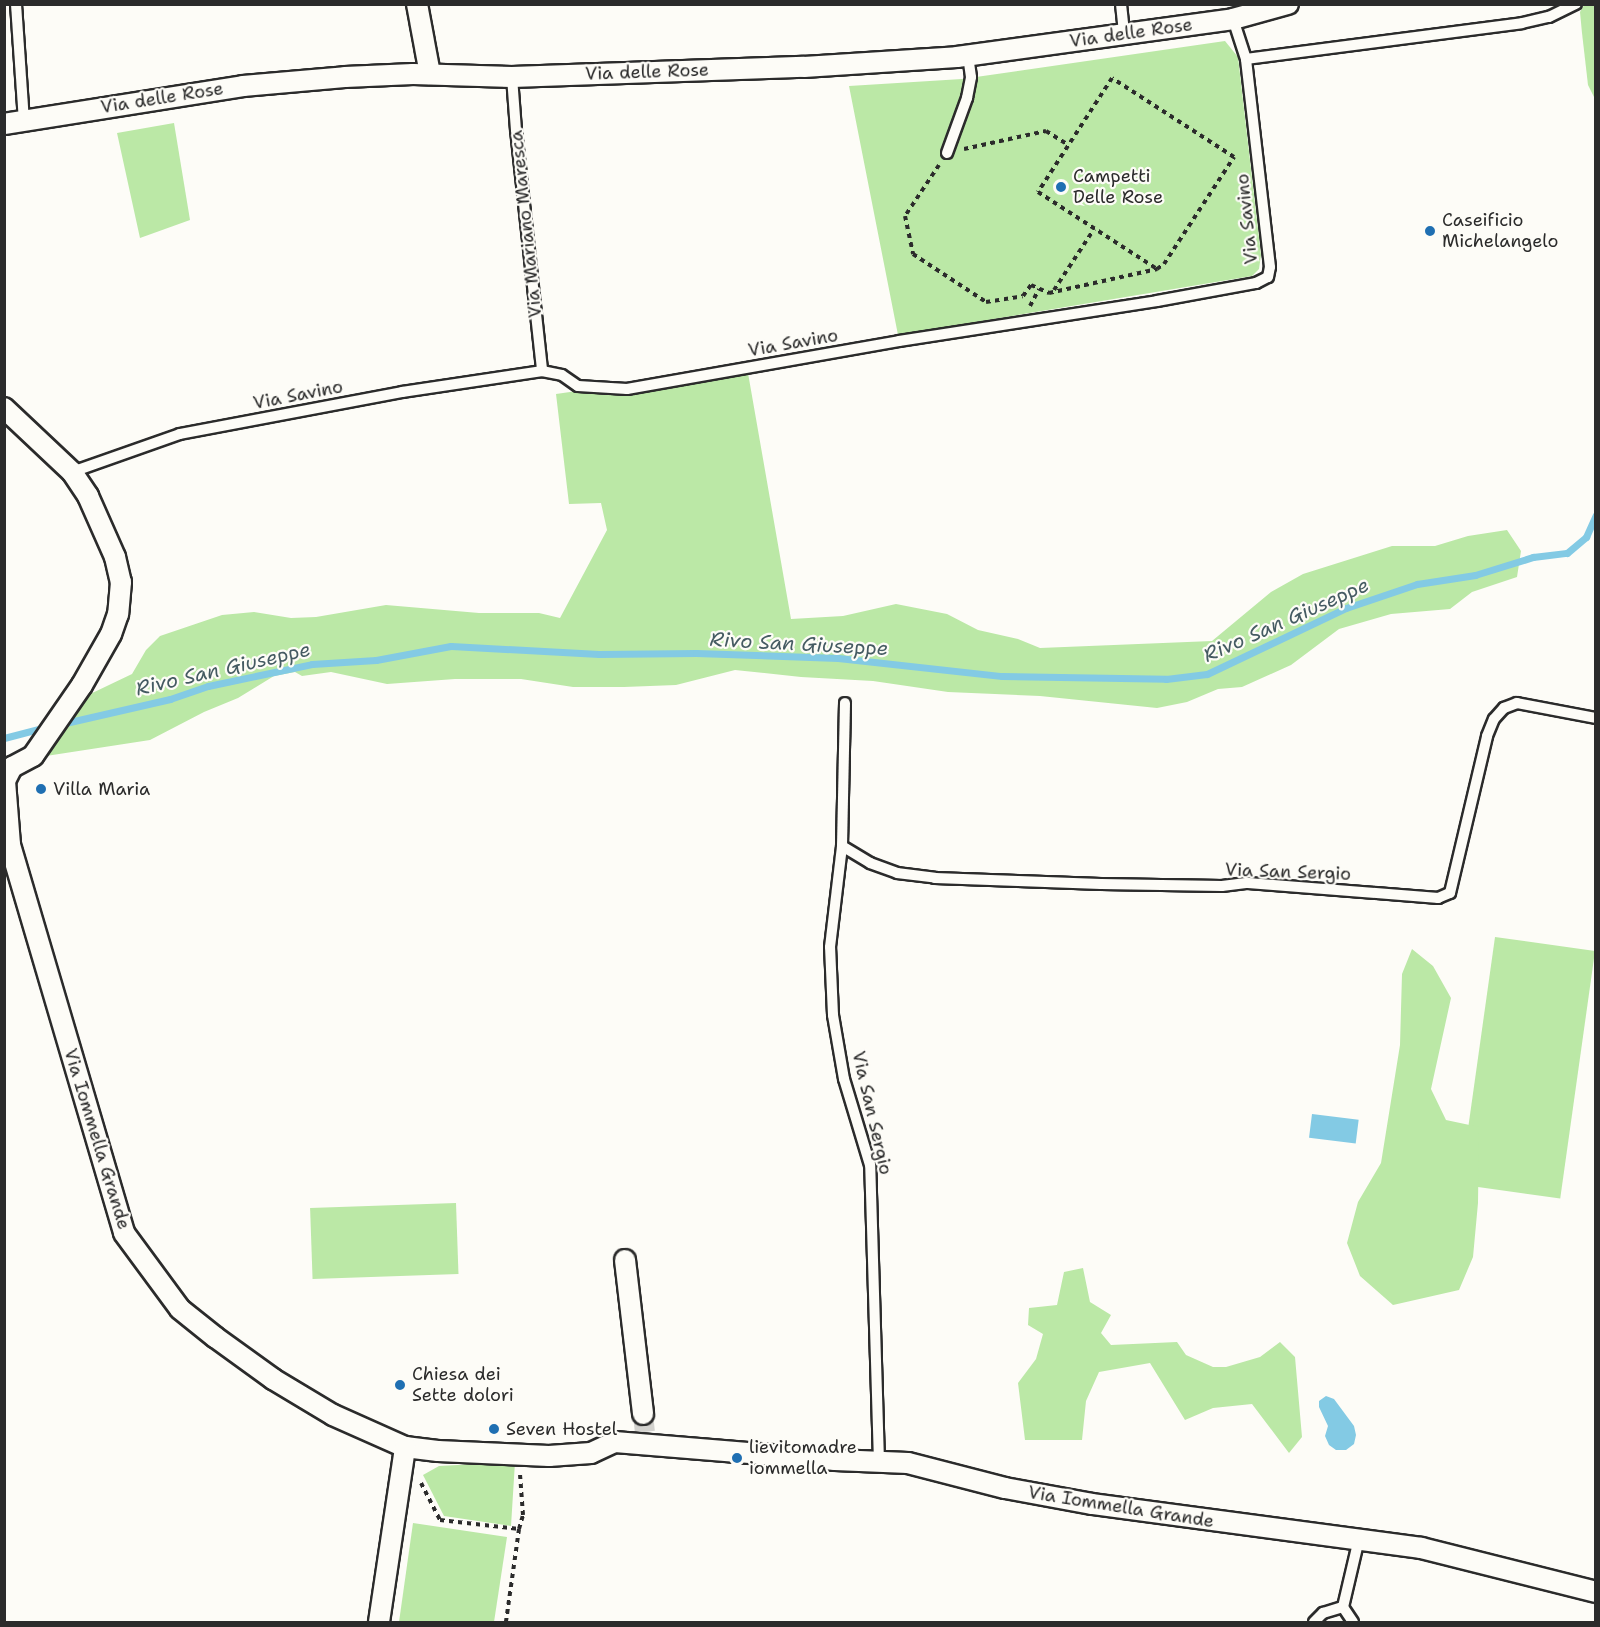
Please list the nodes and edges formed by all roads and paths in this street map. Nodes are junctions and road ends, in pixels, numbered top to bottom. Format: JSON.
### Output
{"nodes":[{"id":1,"x":16,"y":4,"type":"edge"},
{"id":2,"x":417,"y":4,"type":"edge"},
{"id":3,"x":1121,"y":4,"type":"edge"},
{"id":4,"x":1288,"y":4,"type":"edge"},
{"id":5,"x":1576,"y":4,"type":"edge"},
{"id":6,"x":1233,"y":19,"type":"junction"},
{"id":7,"x":1124,"y":34,"type":"junction"},
{"id":8,"x":969,"y":55,"type":"junction"},
{"id":9,"x":1246,"y":59,"type":"junction"},
{"id":10,"x":430,"y":74,"type":"junction"},
{"id":11,"x":512,"y":77,"type":"junction"},
{"id":12,"x":14,"y":122,"type":"edge"},
{"id":13,"x":1068,"y":145,"type":"junction"},
{"id":14,"x":948,"y":153,"type":"junction"},
{"id":15,"x":1094,"y":228,"type":"junction"},
{"id":16,"x":1158,"y":269,"type":"junction"},
{"id":17,"x":1053,"y":291,"type":"junction"},
{"id":18,"x":542,"y":372,"type":"junction"},
{"id":19,"x":4,"y":408,"type":"edge"},
{"id":20,"x":72,"y":472,"type":"junction"},
{"id":21,"x":845,"y":704,"type":"dead end"},
{"id":22,"x":1596,"y":718,"type":"edge"},
{"id":23,"x":842,"y":846,"type":"junction"},
{"id":24,"x":625,"y":1260,"type":"dead end"},
{"id":25,"x":644,"y":1430,"type":"junction"},
{"id":26,"x":405,"y":1447,"type":"junction"},
{"id":27,"x":879,"y":1462,"type":"junction"},
{"id":28,"x":519,"y":1466,"type":"dead end"},
{"id":29,"x":418,"y":1476,"type":"dead end"},
{"id":30,"x":519,"y":1529,"type":"junction"},
{"id":31,"x":1359,"y":1539,"type":"junction"},
{"id":32,"x":1596,"y":1592,"type":"edge"},
{"id":33,"x":1343,"y":1607,"type":"junction"},
{"id":34,"x":379,"y":1623,"type":"edge"},
{"id":35,"x":506,"y":1623,"type":"edge"},
{"id":36,"x":1314,"y":1623,"type":"edge"},
{"id":37,"x":1353,"y":1623,"type":"edge"}],
"edges":[{"from":1,"to":12,"type":"lane"},
{"from":2,"to":10,"type":"street"},
{"from":3,"to":7,"type":"lane"},
{"from":4,"to":6,"type":"street","name":"Via delle Rose"},
{"from":5,"to":9,"type":"lane"},
{"from":6,"to":7,"type":"street","name":"Via delle Rose"},
{"from":6,"to":9,"type":"lane","name":"Via Savino"},
{"from":7,"to":8,"type":"street","name":"Via delle Rose"},
{"from":8,"to":11,"type":"street","name":"Via delle Rose"},
{"from":8,"to":14,"type":"lane"},
{"from":9,"to":18,"type":"lane","name":"Via Savino"},
{"from":10,"to":11,"type":"street","name":"Via delle Rose"},
{"from":10,"to":12,"type":"street","name":"Via delle Rose"},
{"from":11,"to":18,"type":"lane","name":"Via Mariano Maresca"},
{"from":13,"to":14,"type":"path"},
{"from":13,"to":15,"type":"path"},
{"from":13,"to":16,"type":"path"},
{"from":14,"to":17,"type":"path"},
{"from":15,"to":16,"type":"path"},
{"from":15,"to":17,"type":"path"},
{"from":16,"to":17,"type":"path"},
{"from":18,"to":20,"type":"lane","name":"Via Savino"},
{"from":19,"to":20,"type":"street"},
{"from":20,"to":26,"type":"street","name":"Via Iommella Grande"},
{"from":21,"to":23,"type":"lane","name":"Via San Sergio"},
{"from":22,"to":23,"type":"lane","name":"Via San Sergio"},
{"from":23,"to":27,"type":"lane","name":"Via San Sergio"},
{"from":24,"to":25,"type":"street"},
{"from":25,"to":26,"type":"street","name":"Via Iommella Grande"},
{"from":25,"to":27,"type":"street","name":"Via Iommella Grande"},
{"from":26,"to":34,"type":"street"},
{"from":27,"to":31,"type":"street","name":"Via Iommella Grande"},
{"from":28,"to":30,"type":"path"},
{"from":29,"to":30,"type":"path"},
{"from":30,"to":35,"type":"path"},
{"from":31,"to":32,"type":"street","name":"Via Iommella Grande"},
{"from":31,"to":33,"type":"lane"},
{"from":33,"to":36,"type":"lane"},
{"from":33,"to":37,"type":"lane"}]}
